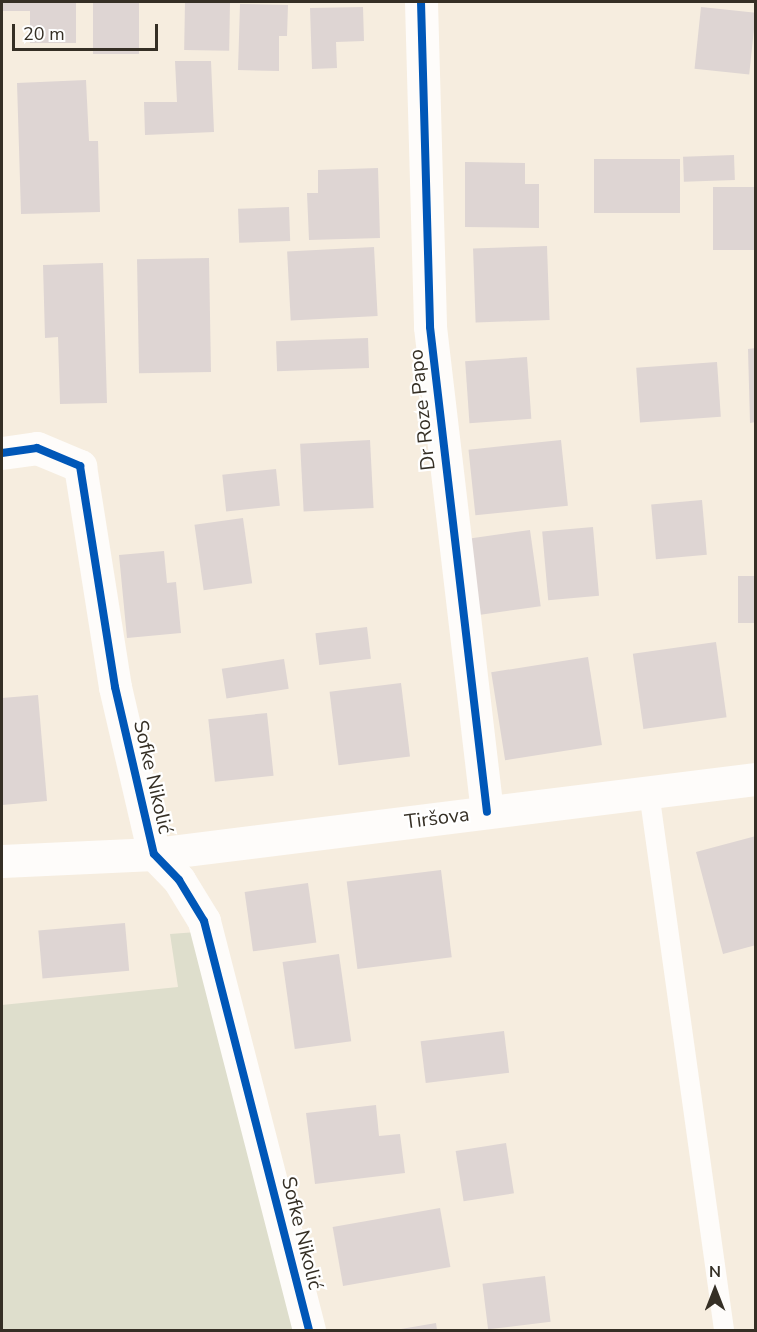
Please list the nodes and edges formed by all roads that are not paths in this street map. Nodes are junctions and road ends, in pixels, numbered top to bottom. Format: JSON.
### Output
{"nodes":[{"id":1,"x":421,"y":2,"type":"edge"},
{"id":2,"x":2,"y":453,"type":"edge"},
{"id":3,"x":756,"y":779,"type":"edge"},
{"id":4,"x":649,"y":792,"type":"junction"},
{"id":5,"x":487,"y":812,"type":"junction"},
{"id":6,"x":154,"y":854,"type":"junction"},
{"id":7,"x":2,"y":861,"type":"edge"},
{"id":8,"x":309,"y":1330,"type":"edge"},
{"id":9,"x":724,"y":1330,"type":"edge"}],
"edges":[{"from":1,"to":5,"type":"street","name":"Dr Roze Papo"},
{"from":2,"to":6,"type":"street","name":"Sofke Nikolić"},
{"from":3,"to":4,"type":"street","name":"Tiršova"},
{"from":4,"to":5,"type":"street","name":"Tiršova"},
{"from":4,"to":9,"type":"lane"},
{"from":5,"to":6,"type":"street","name":"Tiršova"},
{"from":6,"to":7,"type":"street","name":"Sofke Nikolić"},
{"from":6,"to":8,"type":"street","name":"Sofke Nikolić"}]}
